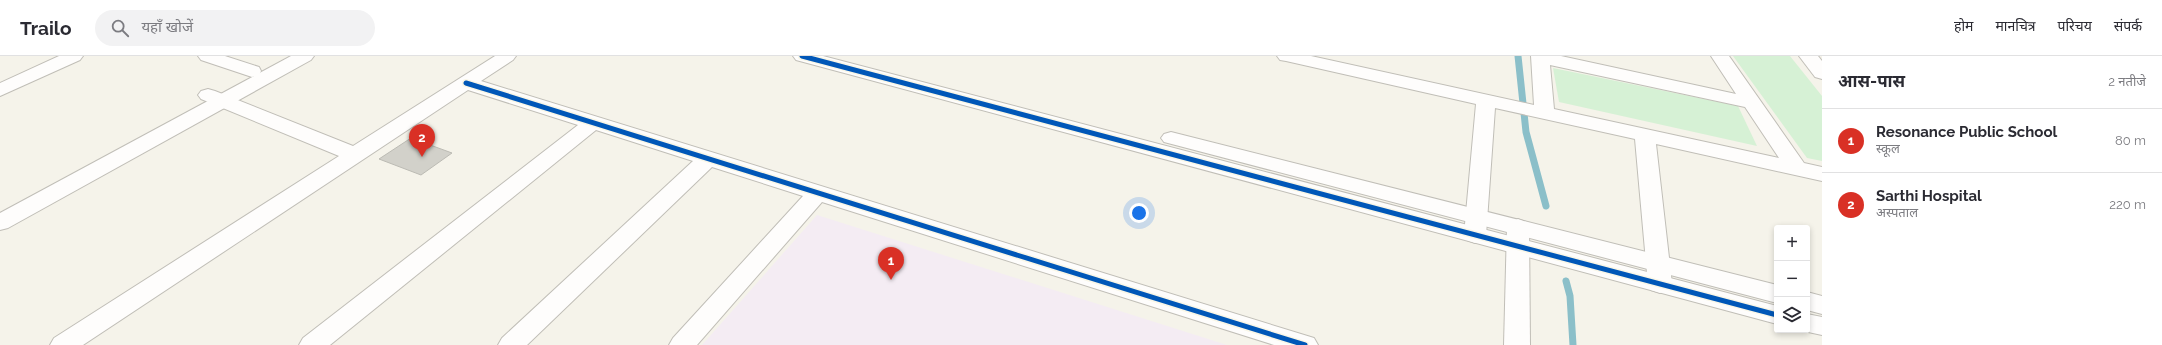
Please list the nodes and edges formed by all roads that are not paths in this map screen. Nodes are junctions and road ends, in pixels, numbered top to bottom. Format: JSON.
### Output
{"nodes":[{"id":1,"x":74,"y":56,"type":"edge"},
{"id":2,"x":207,"y":56,"type":"edge"},
{"id":3,"x":279,"y":56,"type":"edge"},
{"id":4,"x":305,"y":56,"type":"edge"},
{"id":5,"x":507,"y":56,"type":"edge"},
{"id":6,"x":802,"y":56,"type":"edge"},
{"id":7,"x":851,"y":56,"type":"edge"},
{"id":8,"x":1720,"y":56,"type":"edge"},
{"id":9,"x":1808,"y":56,"type":"edge"},
{"id":10,"x":1292,"y":57,"type":"edge"},
{"id":11,"x":1540,"y":57,"type":"edge"},
{"id":12,"x":252,"y":71,"type":"junction"},
{"id":13,"x":1822,"y":73,"type":"edge"},
{"id":14,"x":466,"y":83,"type":"junction"},
{"id":15,"x":0,"y":90,"type":"edge"},
{"id":16,"x":215,"y":98,"type":"junction"},
{"id":17,"x":1486,"y":100,"type":"junction"},
{"id":18,"x":1752,"y":103,"type":"junction"},
{"id":19,"x":1530,"y":110,"type":"junction"},
{"id":20,"x":593,"y":123,"type":"junction"},
{"id":21,"x":1645,"y":135,"type":"junction"},
{"id":22,"x":356,"y":155,"type":"junction"},
{"id":23,"x":708,"y":159,"type":"junction"},
{"id":24,"x":1797,"y":169,"type":"junction"},
{"id":25,"x":1822,"y":174,"type":"edge"},
{"id":26,"x":818,"y":193,"type":"junction"},
{"id":27,"x":0,"y":207,"type":"edge"},
{"id":28,"x":0,"y":223,"type":"edge"},
{"id":29,"x":1476,"y":226,"type":"junction"},
{"id":30,"x":1518,"y":237,"type":"junction"},
{"id":31,"x":1659,"y":273,"type":"junction"},
{"id":32,"x":1774,"y":293,"type":"edge"},
{"id":33,"x":1810,"y":302,"type":"edge"},
{"id":34,"x":1822,"y":305,"type":"edge"},
{"id":35,"x":1774,"y":314,"type":"edge"},
{"id":36,"x":1810,"y":323,"type":"edge"},
{"id":37,"x":1822,"y":326,"type":"edge"},
{"id":38,"x":63,"y":345,"type":"edge"},
{"id":39,"x":312,"y":345,"type":"edge"},
{"id":40,"x":511,"y":345,"type":"edge"},
{"id":41,"x":682,"y":345,"type":"edge"},
{"id":42,"x":1305,"y":345,"type":"edge"},
{"id":43,"x":1517,"y":345,"type":"edge"}],
"edges":[{"from":1,"to":15,"type":"street"},
{"from":2,"to":12,"type":"street"},
{"from":3,"to":12,"type":"street"},
{"from":4,"to":16,"type":"street"},
{"from":5,"to":14,"type":"street"},
{"from":6,"to":29,"type":"street"},
{"from":7,"to":29,"type":"street"},
{"from":8,"to":18,"type":"street"},
{"from":9,"to":13,"type":"street"},
{"from":10,"to":17,"type":"street"},
{"from":11,"to":18,"type":"street"},
{"from":11,"to":19,"type":"street"},
{"from":12,"to":16,"type":"street"},
{"from":14,"to":20,"type":"street"},
{"from":14,"to":22,"type":"street"},
{"from":16,"to":22,"type":"street"},
{"from":16,"to":27,"type":"street"},
{"from":16,"to":28,"type":"street"},
{"from":17,"to":19,"type":"street"},
{"from":17,"to":29,"type":"street"},
{"from":18,"to":24,"type":"street"},
{"from":19,"to":21,"type":"street"},
{"from":20,"to":23,"type":"street"},
{"from":20,"to":39,"type":"street"},
{"from":21,"to":24,"type":"street"},
{"from":21,"to":31,"type":"street"},
{"from":22,"to":38,"type":"street"},
{"from":23,"to":26,"type":"street"},
{"from":23,"to":40,"type":"street"},
{"from":24,"to":25,"type":"street"},
{"from":26,"to":41,"type":"street"},
{"from":26,"to":42,"type":"street"},
{"from":29,"to":30,"type":"street"},
{"from":30,"to":31,"type":"street"},
{"from":30,"to":43,"type":"street"},
{"from":31,"to":32,"type":"street"},
{"from":31,"to":35,"type":"street"},
{"from":33,"to":34,"type":"street"},
{"from":36,"to":37,"type":"street"}]}
